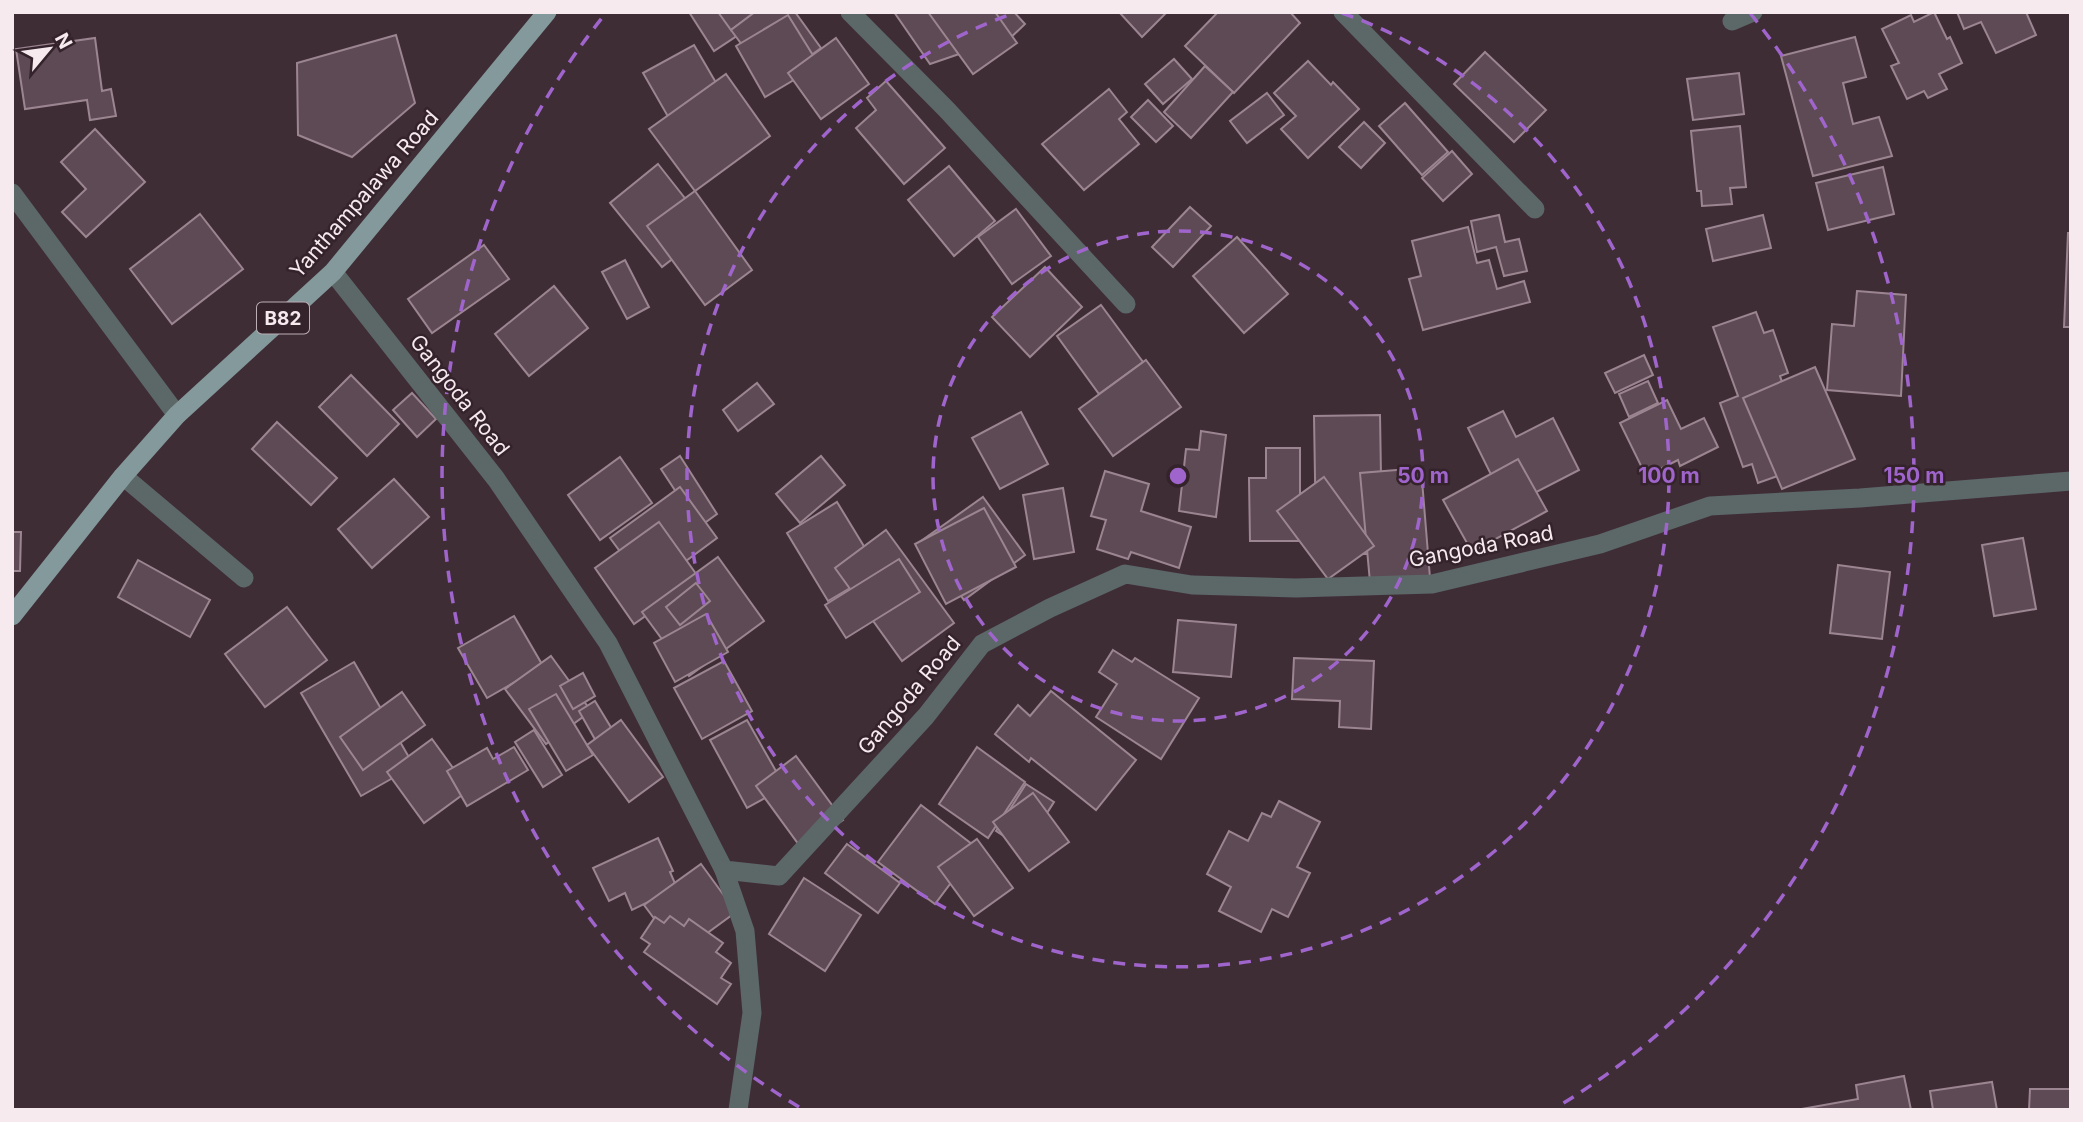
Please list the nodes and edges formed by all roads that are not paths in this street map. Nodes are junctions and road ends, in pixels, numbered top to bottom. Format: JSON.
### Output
{"nodes":[{"id":1,"x":547,"y":12,"type":"edge"},
{"id":2,"x":850,"y":12,"type":"edge"},
{"id":3,"x":1343,"y":12,"type":"edge"},
{"id":4,"x":1753,"y":12,"type":"edge"},
{"id":5,"x":1732,"y":21,"type":"dead end"},
{"id":6,"x":12,"y":194,"type":"edge"},
{"id":7,"x":1535,"y":209,"type":"dead end"},
{"id":8,"x":333,"y":272,"type":"junction"},
{"id":9,"x":1126,"y":304,"type":"dead end"},
{"id":10,"x":177,"y":415,"type":"junction"},
{"id":11,"x":123,"y":476,"type":"junction"},
{"id":12,"x":2071,"y":481,"type":"edge"},
{"id":13,"x":244,"y":578,"type":"dead end"},
{"id":14,"x":12,"y":616,"type":"edge"},
{"id":15,"x":724,"y":870,"type":"junction"},
{"id":16,"x":738,"y":1110,"type":"edge"}],
"edges":[{"from":1,"to":8,"type":"main road","name":"Yanthampalawa Road","number":"B82"},
{"from":2,"to":9,"type":"street"},
{"from":3,"to":7,"type":"street"},
{"from":4,"to":5,"type":"street"},
{"from":6,"to":10,"type":"street"},
{"from":8,"to":10,"type":"main road","name":"Yanthampalawa Road","number":"B82"},
{"from":8,"to":15,"type":"street","name":"Gangoda Road"},
{"from":10,"to":11,"type":"main road","name":"Yanthampalawa Road","number":"B82"},
{"from":11,"to":13,"type":"street"},
{"from":11,"to":14,"type":"main road","name":"Yanthampalawa Road","number":"B82"},
{"from":12,"to":15,"type":"street","name":"Gangoda Road"},
{"from":15,"to":16,"type":"street"}]}
